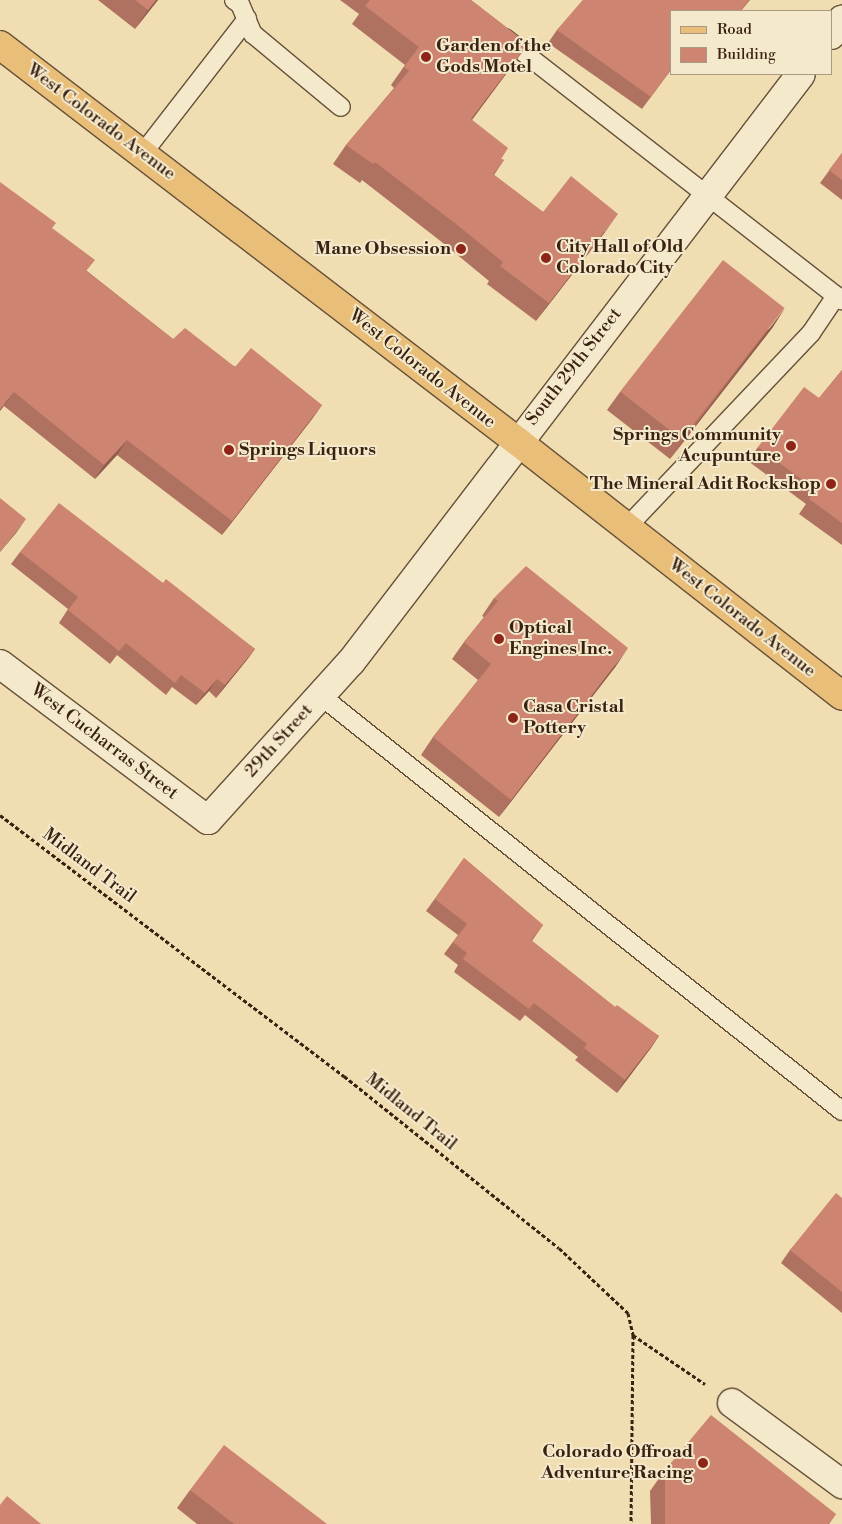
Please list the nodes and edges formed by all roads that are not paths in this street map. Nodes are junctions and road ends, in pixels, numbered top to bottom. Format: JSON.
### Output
{"nodes":[{"id":1,"x":234,"y":0,"type":"edge"},
{"id":2,"x":247,"y":19,"type":"junction"},
{"id":3,"x":842,"y":20,"type":"edge"},
{"id":4,"x":488,"y":24,"type":"edge"},
{"id":5,"x":832,"y":34,"type":"edge"},
{"id":6,"x":0,"y":44,"type":"edge"},
{"id":7,"x":800,"y":75,"type":"edge"},
{"id":8,"x":341,"y":107,"type":"dead end"},
{"id":9,"x":143,"y":153,"type":"junction"},
{"id":10,"x":707,"y":196,"type":"junction"},
{"id":11,"x":839,"y":298,"type":"edge"},
{"id":12,"x":517,"y":441,"type":"junction"},
{"id":13,"x":627,"y":527,"type":"junction"},
{"id":14,"x":351,"y":662,"type":"joint"},
{"id":15,"x":0,"y":664,"type":"edge"},
{"id":16,"x":321,"y":696,"type":"junction"},
{"id":17,"x":842,"y":696,"type":"edge"},
{"id":18,"x":208,"y":820,"type":"joint"},
{"id":19,"x":842,"y":1111,"type":"edge"},
{"id":20,"x":732,"y":1403,"type":"road end"},
{"id":21,"x":842,"y":1484,"type":"edge"}],
"edges":[{"from":1,"to":2,"type":"lane"},
{"from":2,"to":8,"type":"lane"},
{"from":2,"to":9,"type":"lane"},
{"from":3,"to":5,"type":"street"},
{"from":4,"to":10,"type":"lane"},
{"from":6,"to":9,"type":"main road","name":"West Colorado Avenue"},
{"from":7,"to":10,"type":"street","name":"South 29th Street"},
{"from":9,"to":12,"type":"main road","name":"West Colorado Avenue"},
{"from":10,"to":11,"type":"lane"},
{"from":10,"to":12,"type":"street","name":"South 29th Street"},
{"from":11,"to":13,"type":"lane"},
{"from":12,"to":13,"type":"main road","name":"West Colorado Avenue"},
{"from":12,"to":14,"type":"street","name":"South 29th Street"},
{"from":13,"to":17,"type":"main road","name":"West Colorado Avenue"},
{"from":14,"to":16,"type":"street","name":"29th Street"},
{"from":15,"to":18,"type":"street","name":"West Cucharras Street"},
{"from":16,"to":18,"type":"street","name":"29th Street"},
{"from":16,"to":19,"type":"lane"},
{"from":20,"to":21,"type":"street"}]}
